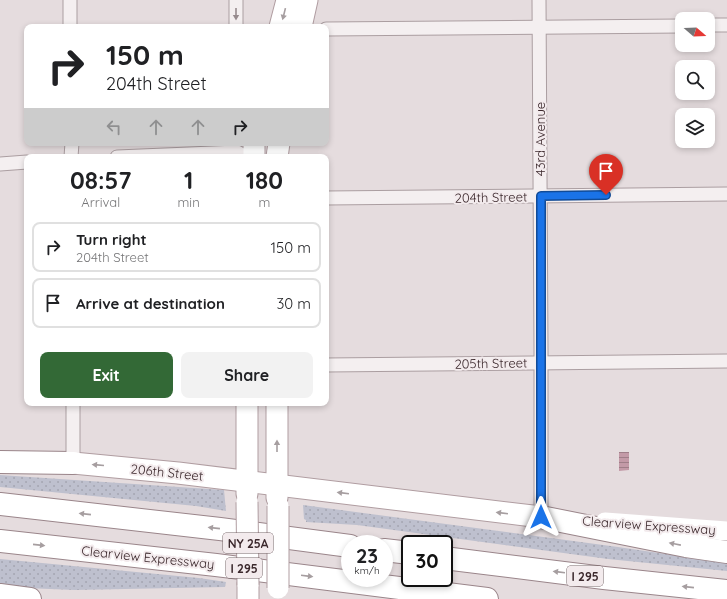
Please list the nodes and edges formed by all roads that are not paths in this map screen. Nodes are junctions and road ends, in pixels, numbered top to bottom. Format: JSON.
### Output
{"nodes":[{"id":1,"x":70,"y":0,"type":"edge"},
{"id":2,"x":236,"y":0,"type":"edge"},
{"id":3,"x":287,"y":0,"type":"edge"},
{"id":4,"x":307,"y":0,"type":"edge"},
{"id":5,"x":539,"y":0,"type":"edge"},
{"id":6,"x":70,"y":24,"type":"edge"},
{"id":7,"x":236,"y":24,"type":"edge"},
{"id":8,"x":281,"y":24,"type":"edge"},
{"id":9,"x":302,"y":24,"type":"edge"},
{"id":10,"x":727,"y":25,"type":"edge"},
{"id":11,"x":675,"y":26,"type":"edge"},
{"id":12,"x":715,"y":26,"type":"edge"},
{"id":13,"x":539,"y":27,"type":"junction"},
{"id":14,"x":329,"y":29,"type":"edge"},
{"id":15,"x":246,"y":150,"type":"edge"},
{"id":16,"x":172,"y":154,"type":"edge"},
{"id":17,"x":24,"y":162,"type":"edge"},
{"id":18,"x":0,"y":164,"type":"edge"},
{"id":19,"x":727,"y":194,"type":"edge"},
{"id":20,"x":541,"y":196,"type":"junction"},
{"id":21,"x":329,"y":198,"type":"edge"},
{"id":22,"x":727,"y":361,"type":"edge"},
{"id":23,"x":541,"y":363,"type":"junction"},
{"id":24,"x":329,"y":365,"type":"edge"},
{"id":25,"x":73,"y":406,"type":"edge"},
{"id":26,"x":247,"y":406,"type":"edge"},
{"id":27,"x":276,"y":406,"type":"edge"},
{"id":28,"x":0,"y":452,"type":"edge"},
{"id":29,"x":0,"y":462,"type":"edge"},
{"id":30,"x":73,"y":463,"type":"junction"},
{"id":31,"x":262,"y":483,"type":"junction"},
{"id":32,"x":0,"y":504,"type":"edge"},
{"id":33,"x":541,"y":517,"type":"junction"},
{"id":34,"x":727,"y":531,"type":"edge"},
{"id":35,"x":0,"y":541,"type":"edge"},
{"id":36,"x":341,"y":545,"type":"edge"},
{"id":37,"x":727,"y":552,"type":"edge"},
{"id":38,"x":453,"y":559,"type":"edge"},
{"id":39,"x":727,"y":591,"type":"edge"},
{"id":40,"x":248,"y":592,"type":"edge"},
{"id":41,"x":278,"y":594,"type":"edge"},
{"id":42,"x":0,"y":595,"type":"edge"},
{"id":43,"x":30,"y":599,"type":"edge"},
{"id":44,"x":487,"y":599,"type":"edge"}],
"edges":[{"from":1,"to":6,"type":"street"},
{"from":2,"to":7,"type":"street","one_way":true},
{"from":3,"to":8,"type":"main road","one_way":true},
{"from":4,"to":9,"type":"main road"},
{"from":5,"to":13,"type":"street","name":"43rd Avenue"},
{"from":10,"to":12,"type":"street"},
{"from":11,"to":13,"type":"street"},
{"from":13,"to":14,"type":"street"},
{"from":13,"to":20,"type":"street","name":"43rd Avenue"},
{"from":15,"to":16,"type":"street"},
{"from":17,"to":18,"type":"street"},
{"from":19,"to":20,"type":"street","name":"204th Street"},
{"from":20,"to":21,"type":"street","name":"204th Street"},
{"from":20,"to":23,"type":"street","name":"43rd Avenue"},
{"from":22,"to":23,"type":"street","name":"205th Street"},
{"from":23,"to":24,"type":"street","name":"205th Street"},
{"from":23,"to":33,"type":"street","name":"43rd Avenue"},
{"from":25,"to":30,"type":"street"},
{"from":26,"to":31,"type":"main road","number":"NY 25A"},
{"from":31,"to":27,"type":"main road","one_way":true},
{"from":28,"to":30,"type":"street"},
{"from":29,"to":30,"type":"highway"},
{"from":31,"to":30,"type":"main road","name":"206th Street","one_way":true},
{"from":33,"to":31,"type":"main road","name":"Clearview Expressway","one_way":true},
{"from":31,"to":40,"type":"main road","number":"NY 25A","bridge":true},
{"from":31,"to":41,"type":"main road","number":"NY 25A","bridge":true},
{"from":36,"to":32,"type":"highway","one_way":true},
{"from":33,"to":34,"type":"street","name":"Clearview Expressway"},
{"from":37,"to":33,"type":"highway","one_way":true},
{"from":35,"to":44,"type":"highway","name":"Clearview Expressway","number":"I 295","one_way":true},
{"from":39,"to":38,"type":"highway","number":"I 295","one_way":true},
{"from":42,"to":43,"type":"highway"}]}
